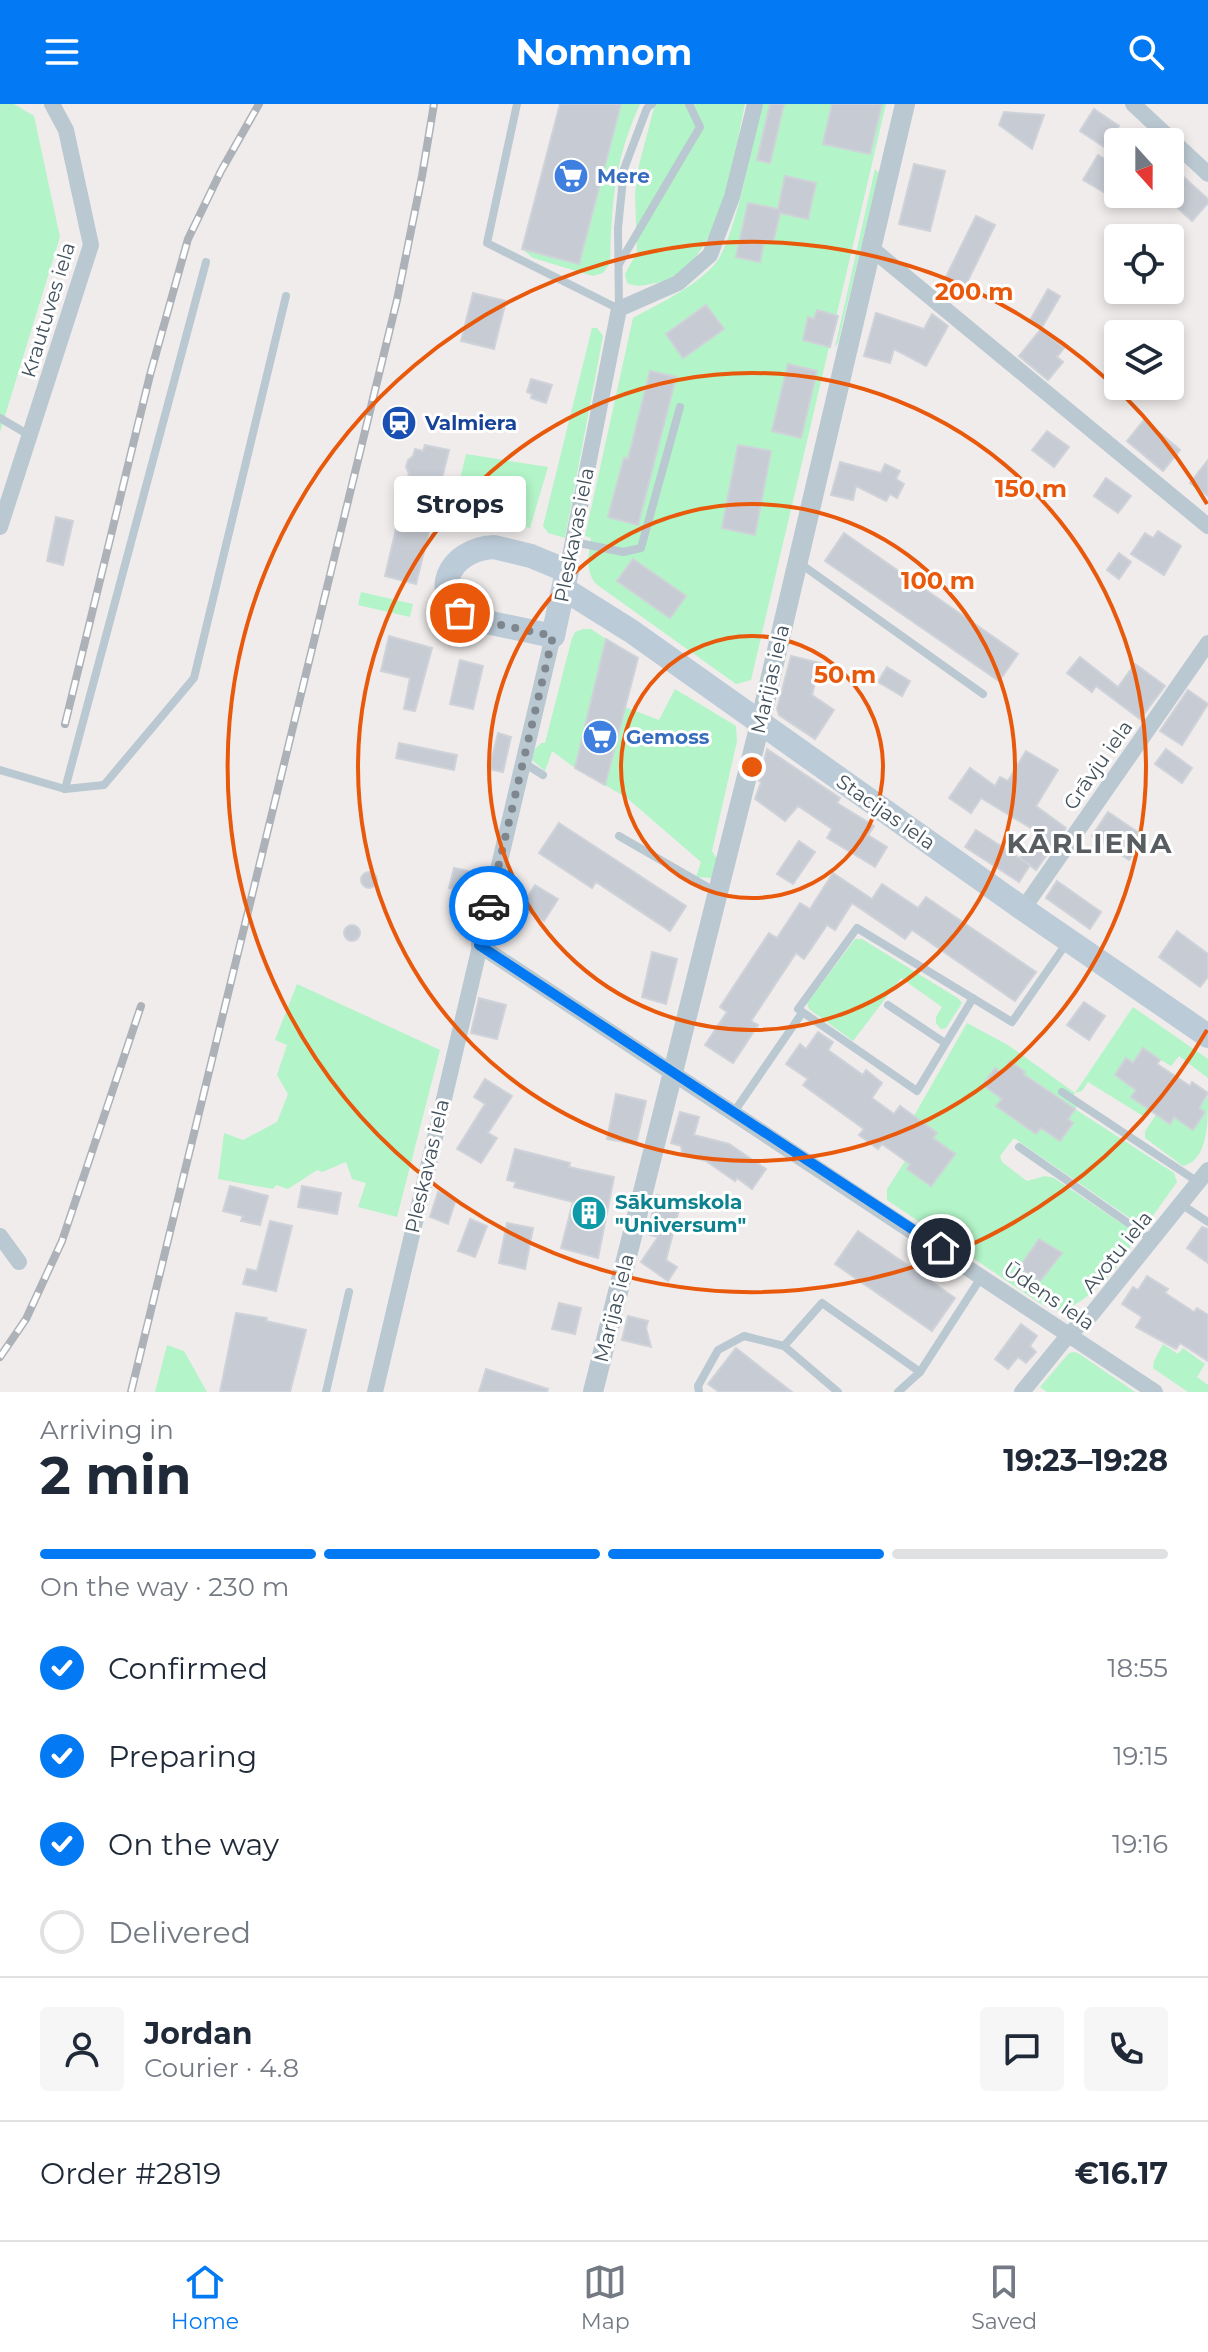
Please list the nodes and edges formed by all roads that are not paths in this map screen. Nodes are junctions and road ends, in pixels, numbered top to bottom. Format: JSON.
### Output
{"nodes":[{"id":1,"x":52,"y":104,"type":"edge"},
{"id":2,"x":517,"y":104,"type":"edge"},
{"id":3,"x":652,"y":104,"type":"edge"},
{"id":4,"x":689,"y":104,"type":"edge"},
{"id":5,"x":755,"y":104,"type":"edge"},
{"id":6,"x":905,"y":104,"type":"edge"},
{"id":7,"x":1133,"y":104,"type":"edge"},
{"id":8,"x":1208,"y":174,"type":"edge"},
{"id":9,"x":871,"y":248,"type":"junction"},
{"id":10,"x":206,"y":262,"type":"dead end"},
{"id":11,"x":618,"y":265,"type":"junction"},
{"id":12,"x":286,"y":296,"type":"dead end"},
{"id":13,"x":619,"y":309,"type":"junction"},
{"id":14,"x":680,"y":407,"type":"dead end"},
{"id":15,"x":0,"y":418,"type":"edge"},
{"id":16,"x":30,"y":436,"type":"junction"},
{"id":17,"x":1208,"y":526,"type":"edge"},
{"id":18,"x":0,"y":527,"type":"edge"},
{"id":19,"x":574,"y":542,"type":"junction"},
{"id":20,"x":797,"y":562,"type":"junction"},
{"id":21,"x":566,"y":580,"type":"junction"},
{"id":22,"x":553,"y":636,"type":"junction"},
{"id":23,"x":1208,"y":643,"type":"edge"},
{"id":24,"x":983,"y":694,"type":"dead end"},
{"id":25,"x":759,"y":722,"type":"junction"},
{"id":26,"x":523,"y":763,"type":"junction"},
{"id":27,"x":0,"y":770,"type":"edge"},
{"id":28,"x":543,"y":775,"type":"dead end"},
{"id":29,"x":65,"y":789,"type":"junction"},
{"id":30,"x":619,"y":836,"type":"dead end"},
{"id":31,"x":718,"y":893,"type":"junction"},
{"id":32,"x":1023,"y":909,"type":"junction"},
{"id":33,"x":1068,"y":941,"type":"junction"},
{"id":34,"x":479,"y":945,"type":"junction"},
{"id":35,"x":973,"y":998,"type":"junction"},
{"id":36,"x":888,"y":1005,"type":"dead end"},
{"id":37,"x":802,"y":1013,"type":"junction"},
{"id":38,"x":1208,"y":1036,"type":"edge"},
{"id":39,"x":945,"y":1043,"type":"junction"},
{"id":40,"x":674,"y":1072,"type":"junction"},
{"id":41,"x":1062,"y":1092,"type":"dead end"},
{"id":42,"x":734,"y":1112,"type":"junction"},
{"id":43,"x":1019,"y":1147,"type":"dead end"},
{"id":44,"x":1203,"y":1176,"type":"edge"},
{"id":45,"x":1181,"y":1204,"type":"junction"},
{"id":46,"x":1208,"y":1222,"type":"edge"},
{"id":47,"x":0,"y":1236,"type":"edge"},
{"id":48,"x":1152,"y":1239,"type":"junction"},
{"id":49,"x":19,"y":1262,"type":"dead end"},
{"id":50,"x":982,"y":1275,"type":"junction"},
{"id":51,"x":349,"y":1292,"type":"dead end"},
{"id":52,"x":1070,"y":1333,"type":"junction"},
{"id":53,"x":784,"y":1346,"type":"junction"},
{"id":54,"x":920,"y":1372,"type":"junction"},
{"id":55,"x":326,"y":1392,"type":"edge"},
{"id":56,"x":375,"y":1392,"type":"edge"},
{"id":57,"x":593,"y":1392,"type":"edge"},
{"id":58,"x":699,"y":1392,"type":"edge"},
{"id":59,"x":838,"y":1392,"type":"edge"},
{"id":60,"x":898,"y":1392,"type":"edge"},
{"id":61,"x":1022,"y":1392,"type":"edge"},
{"id":62,"x":1155,"y":1392,"type":"edge"}],
"edges":[{"from":1,"to":16,"type":"street","name":"Krautuves iela"},
{"from":2,"to":13,"type":"lane"},
{"from":3,"to":11,"type":"lane"},
{"from":4,"to":11,"type":"lane"},
{"from":5,"to":13,"type":"street"},
{"from":6,"to":9,"type":"street","name":"Marijas iela"},
{"from":7,"to":8,"type":"street"},
{"from":9,"to":17,"type":"street"},
{"from":9,"to":20,"type":"street","name":"Marijas iela"},
{"from":10,"to":29,"type":"lane"},
{"from":11,"to":13,"type":"lane"},
{"from":12,"to":29,"type":"lane"},
{"from":13,"to":19,"type":"street","name":"Pleskavas iela"},
{"from":14,"to":19,"type":"lane"},
{"from":15,"to":16,"type":"lane"},
{"from":16,"to":18,"type":"street","name":"Krautuves iela"},
{"from":19,"to":21,"type":"street","name":"Pleskavas iela"},
{"from":20,"to":24,"type":"lane"},
{"from":20,"to":25,"type":"street","name":"Marijas iela"},
{"from":21,"to":22,"type":"main road","name":"Pleskavas iela"},
{"from":21,"to":22,"type":"main road","name":"Stacijas iela"},
{"from":21,"to":25,"type":"main road","name":"Stacijas iela"},
{"from":22,"to":26,"type":"street","name":"Pleskavas iela"},
{"from":23,"to":32,"type":"street","name":"Grāvju iela"},
{"from":25,"to":31,"type":"street","name":"Marijas iela"},
{"from":25,"to":32,"type":"main road","name":"Stacijas iela"},
{"from":26,"to":28,"type":"lane"},
{"from":26,"to":34,"type":"street","name":"Pleskavas iela"},
{"from":27,"to":29,"type":"lane"},
{"from":30,"to":31,"type":"lane"},
{"from":31,"to":40,"type":"street","name":"Marijas iela"},
{"from":32,"to":33,"type":"main road","name":"Stacijas iela"},
{"from":33,"to":35,"type":"lane"},
{"from":33,"to":38,"type":"main road","name":"Stacijas iela"},
{"from":34,"to":40,"type":"street","name":"Ūdens iela"},
{"from":34,"to":56,"type":"street","name":"Pleskavas iela"},
{"from":35,"to":37,"type":"lane"},
{"from":35,"to":39,"type":"lane"},
{"from":36,"to":39,"type":"lane"},
{"from":37,"to":39,"type":"lane"},
{"from":37,"to":42,"type":"lane"},
{"from":40,"to":42,"type":"street","name":"Ūdens iela"},
{"from":40,"to":57,"type":"street","name":"Marijas iela"},
{"from":41,"to":44,"type":"lane"},
{"from":42,"to":50,"type":"street","name":"Ūdens iela"},
{"from":43,"to":48,"type":"lane"},
{"from":44,"to":45,"type":"street","name":"Avotu iela"},
{"from":45,"to":46,"type":"lane"},
{"from":45,"to":48,"type":"street","name":"Avotu iela"},
{"from":47,"to":49,"type":"street"},
{"from":48,"to":52,"type":"street","name":"Avotu iela"},
{"from":50,"to":52,"type":"street","name":"Ūdens iela"},
{"from":50,"to":54,"type":"lane"},
{"from":51,"to":55,"type":"lane"},
{"from":52,"to":61,"type":"street","name":"Avotu iela"},
{"from":52,"to":62,"type":"street","name":"Ūdens iela"},
{"from":53,"to":54,"type":"lane"},
{"from":53,"to":58,"type":"lane"},
{"from":53,"to":59,"type":"lane"},
{"from":54,"to":60,"type":"lane"}]}
